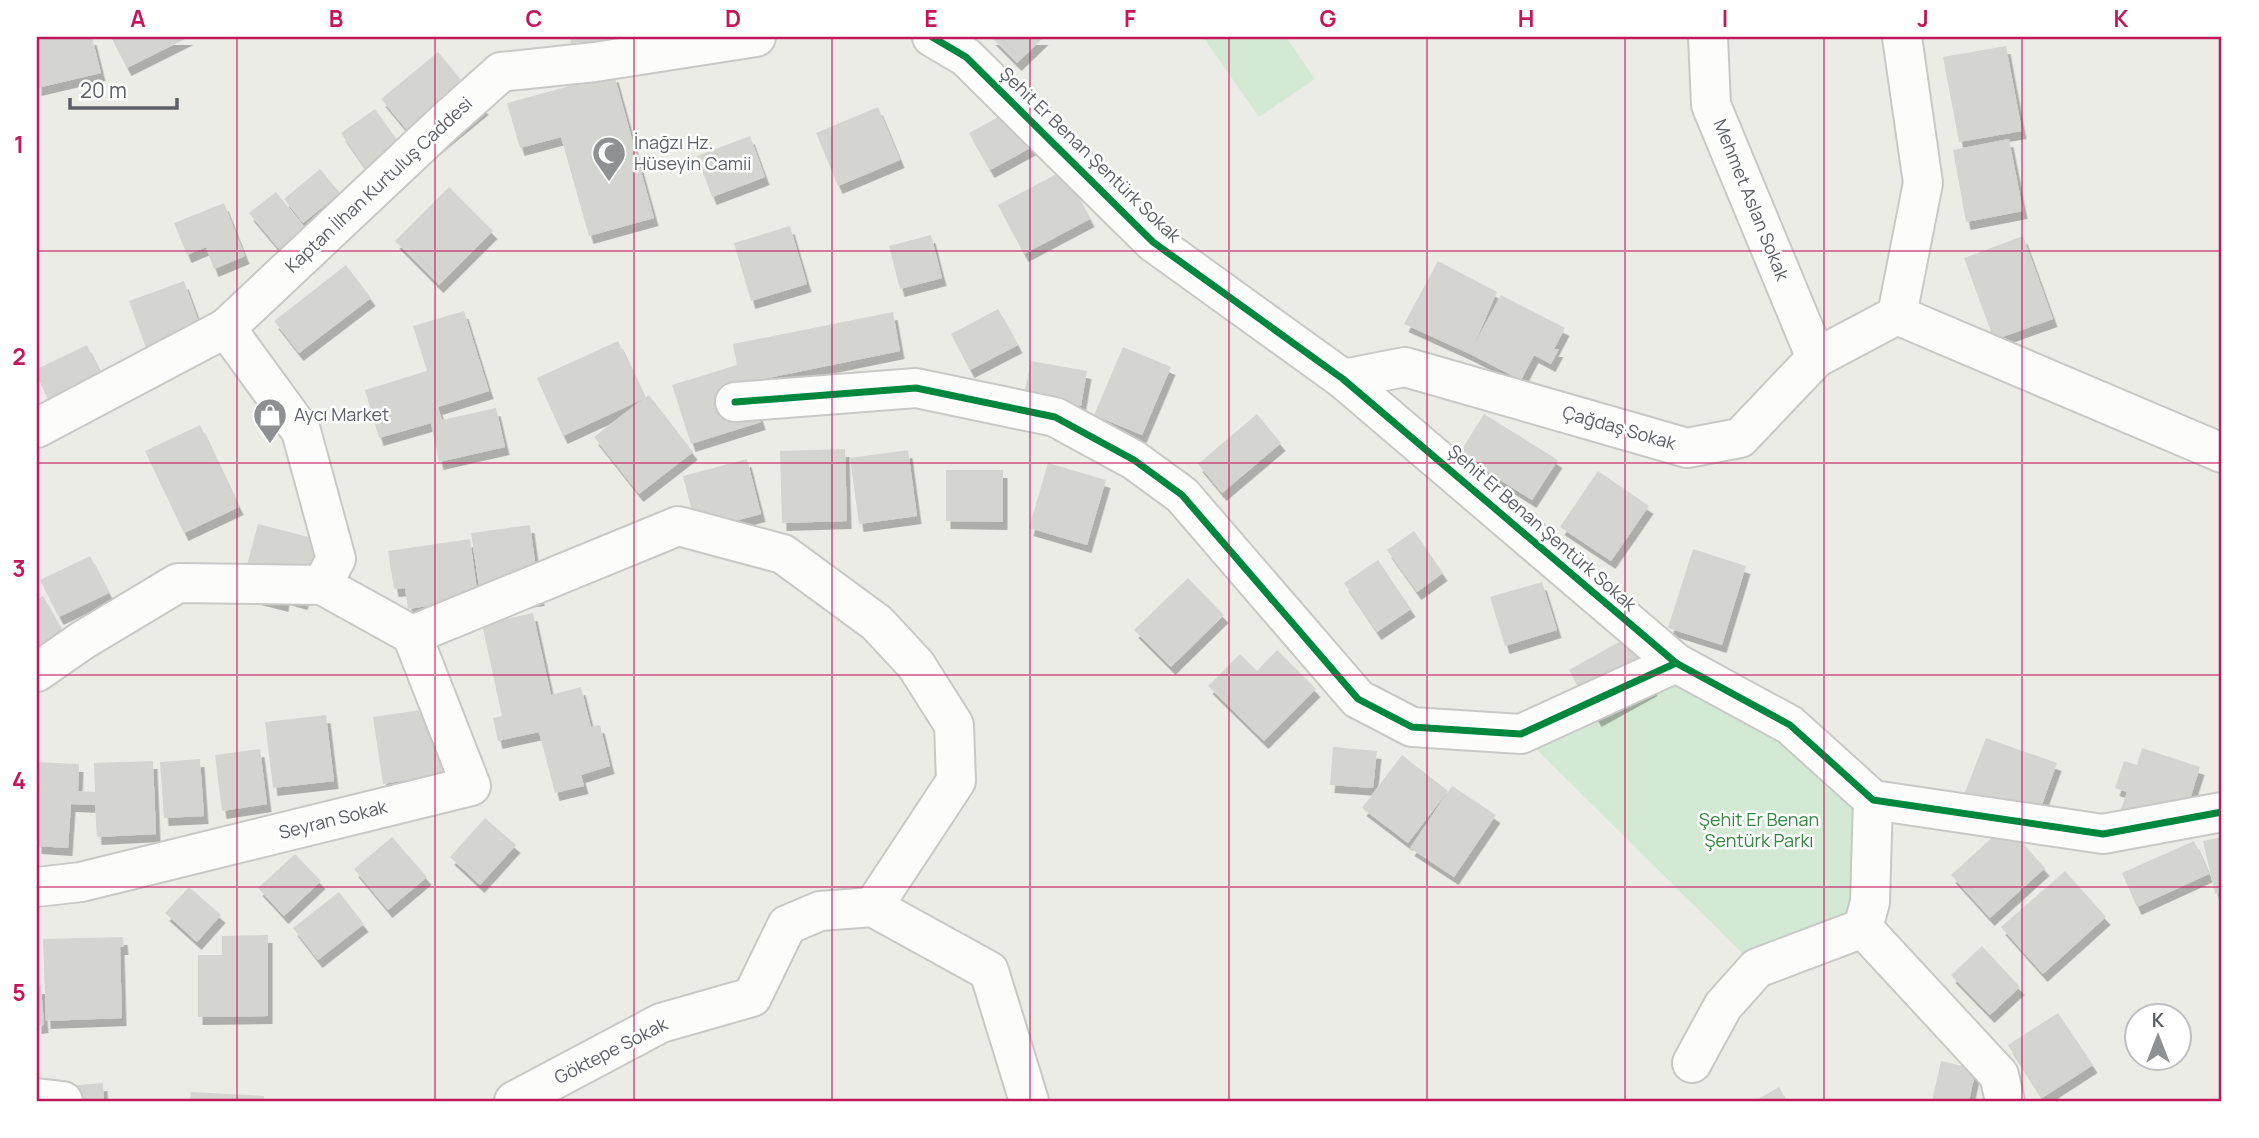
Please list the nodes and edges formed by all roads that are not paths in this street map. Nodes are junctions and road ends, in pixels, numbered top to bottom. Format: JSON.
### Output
{"nodes":[{"id":1,"x":756,"y":37,"type":"edge"},
{"id":2,"x":932,"y":37,"type":"edge"},
{"id":3,"x":1708,"y":37,"type":"edge"},
{"id":4,"x":1902,"y":37,"type":"edge"},
{"id":5,"x":531,"y":53,"type":"edge"},
{"id":6,"x":1896,"y":315,"type":"junction"},
{"id":7,"x":226,"y":328,"type":"junction"},
{"id":8,"x":1816,"y":358,"type":"junction"},
{"id":9,"x":1343,"y":379,"type":"junction"},
{"id":10,"x":735,"y":402,"type":"dead end"},
{"id":11,"x":37,"y":428,"type":"edge"},
{"id":12,"x":2222,"y":453,"type":"edge"},
{"id":13,"x":322,"y":585,"type":"junction"},
{"id":14,"x":412,"y":635,"type":"junction"},
{"id":15,"x":1675,"y":663,"type":"junction"},
{"id":16,"x":37,"y":672,"type":"edge"},
{"id":17,"x":1873,"y":800,"type":"junction"},
{"id":18,"x":2222,"y":812,"type":"edge"},
{"id":19,"x":37,"y":887,"type":"edge"},
{"id":20,"x":873,"y":907,"type":"junction"},
{"id":21,"x":1863,"y":928,"type":"junction"},
{"id":22,"x":1692,"y":1063,"type":"dead end"},
{"id":23,"x":37,"y":1098,"type":"edge"},
{"id":24,"x":63,"y":1101,"type":"edge"},
{"id":25,"x":514,"y":1101,"type":"edge"},
{"id":26,"x":1029,"y":1101,"type":"edge"},
{"id":27,"x":2005,"y":1101,"type":"edge"}],
"edges":[{"from":1,"to":5,"type":"street","name":"Kaptan İlhan Kurtuluş Caddesi"},
{"from":2,"to":9,"type":"street","name":"Şehit Er Benan Şentürk Sokak"},
{"from":3,"to":8,"type":"street","name":"Mehmet Aslan Sokak"},
{"from":4,"to":6,"type":"street"},
{"from":5,"to":7,"type":"street","name":"Kaptan İlhan Kurtuluş Caddesi"},
{"from":6,"to":8,"type":"street","name":"Çağdaş Sokak"},
{"from":6,"to":12,"type":"street"},
{"from":7,"to":11,"type":"street","name":"Kaptan İlhan Kurtuluş Caddesi"},
{"from":7,"to":13,"type":"street"},
{"from":8,"to":9,"type":"street","name":"Çağdaş Sokak"},
{"from":9,"to":15,"type":"street","name":"Şehit Er Benan Şentürk Sokak"},
{"from":10,"to":15,"type":"street"},
{"from":13,"to":14,"type":"street"},
{"from":13,"to":16,"type":"street"},
{"from":14,"to":19,"type":"street","name":"Seyran Sokak"},
{"from":14,"to":20,"type":"street"},
{"from":15,"to":17,"type":"street","name":"Şehit Er Benan Şentürk Sokak"},
{"from":17,"to":18,"type":"street"},
{"from":17,"to":21,"type":"street"},
{"from":20,"to":25,"type":"street","name":"Göktepe Sokak"},
{"from":20,"to":26,"type":"street"},
{"from":21,"to":22,"type":"street"},
{"from":21,"to":27,"type":"street"},
{"from":23,"to":24,"type":"street"}]}
